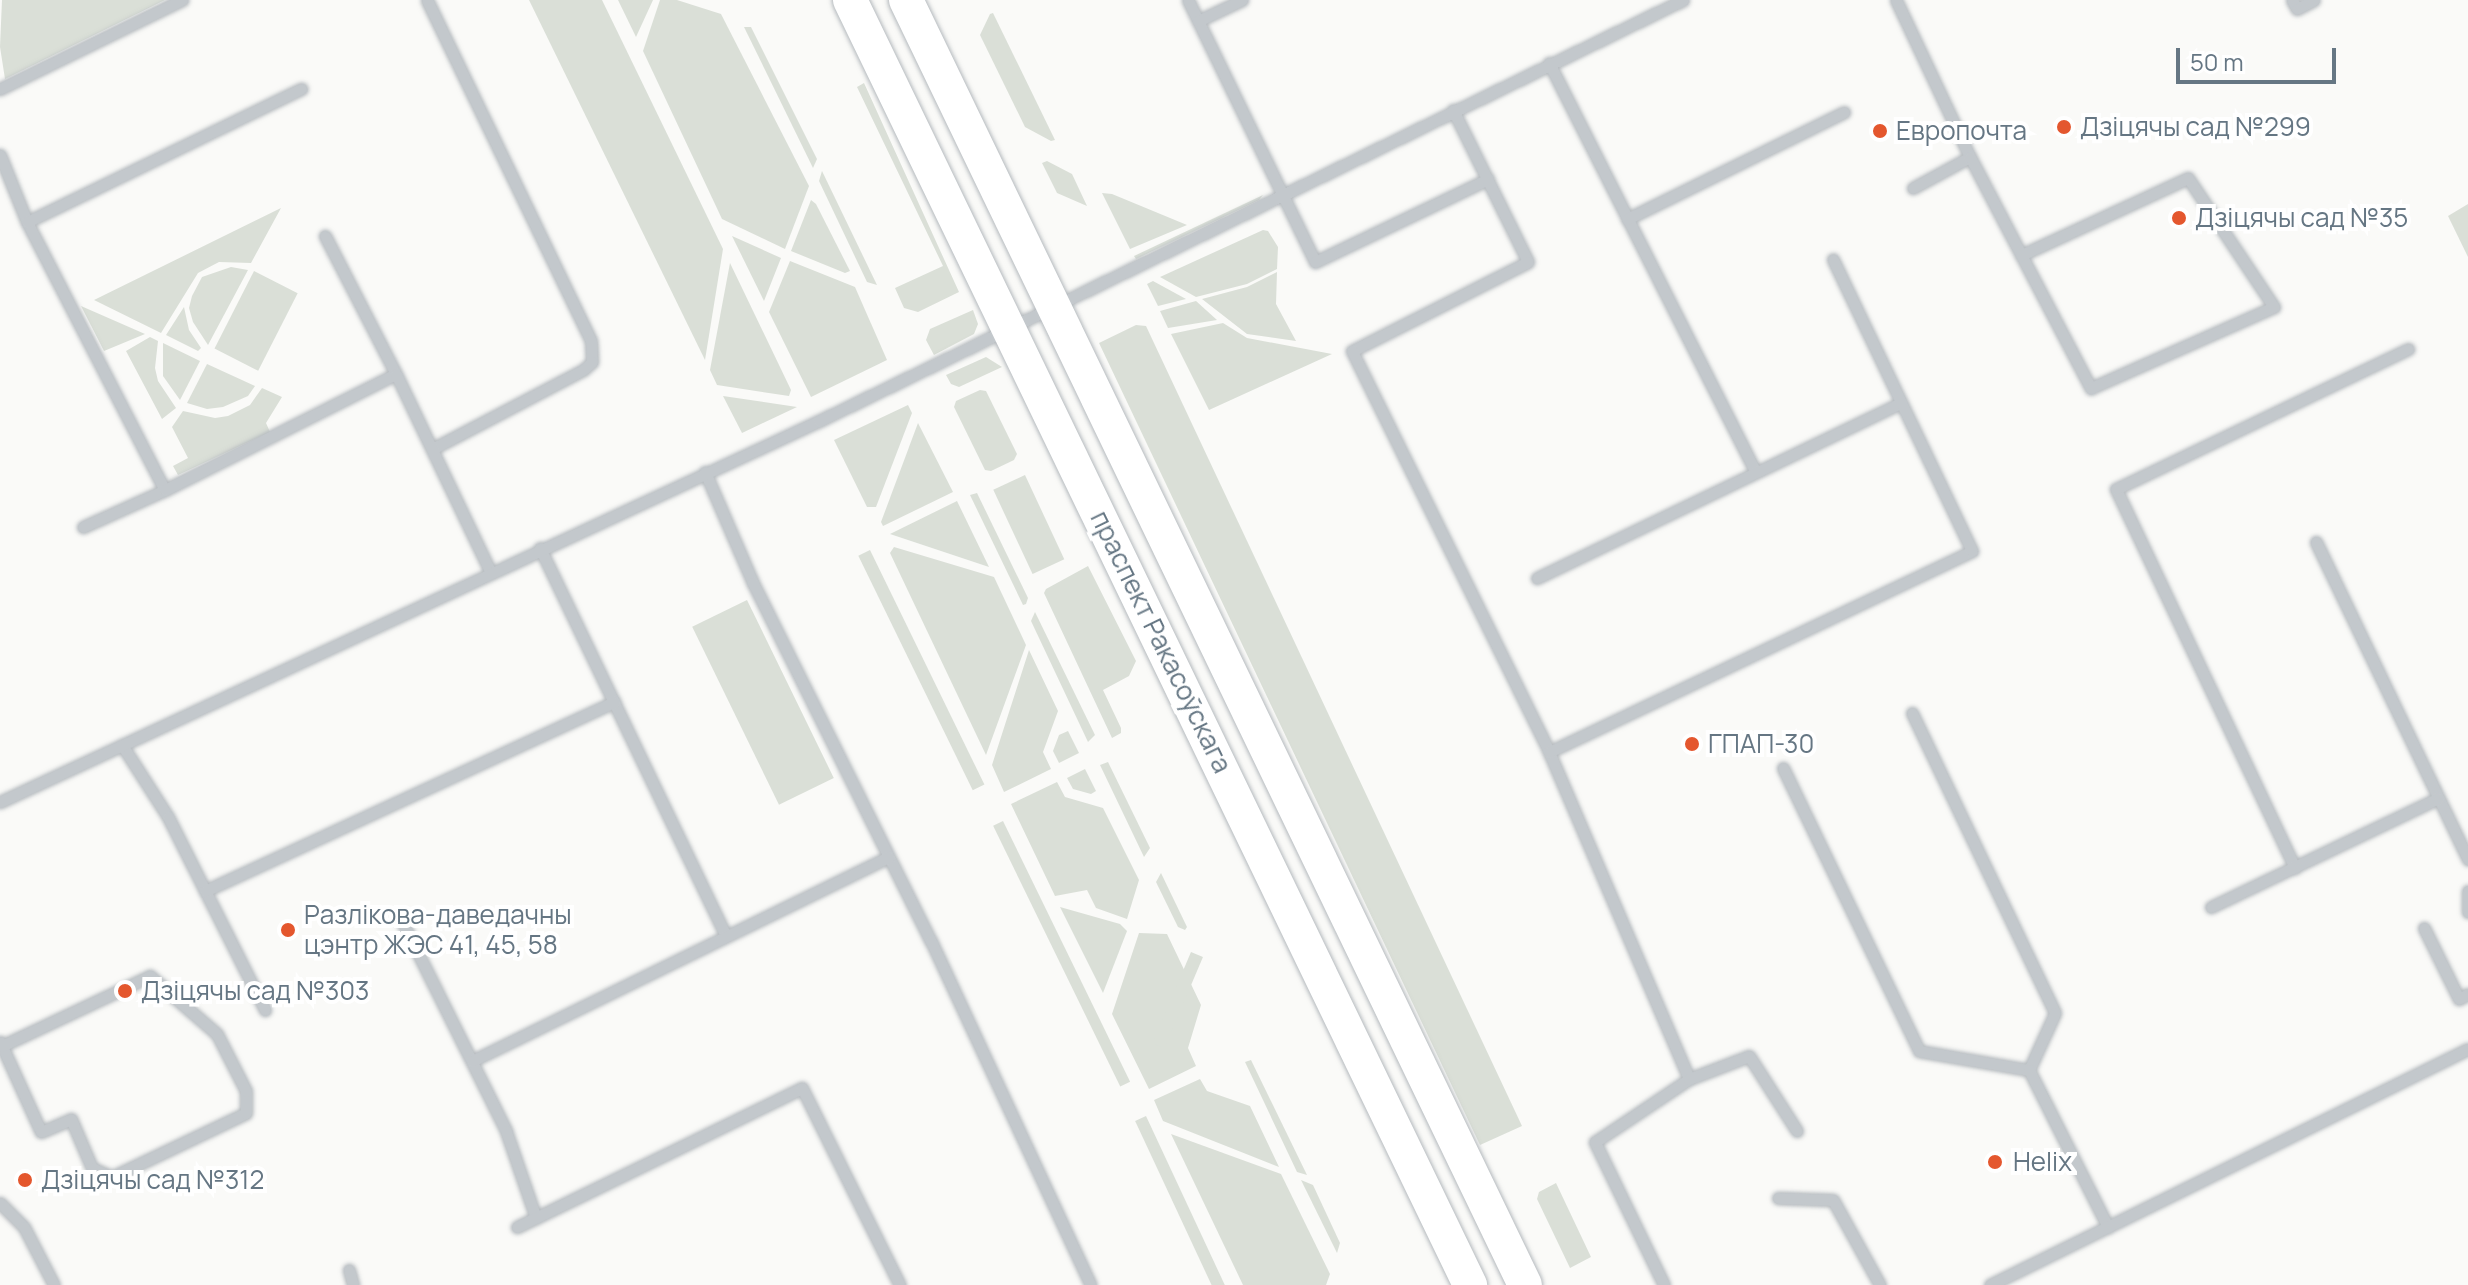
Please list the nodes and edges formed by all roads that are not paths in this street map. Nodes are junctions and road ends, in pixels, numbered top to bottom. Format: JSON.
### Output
{"nodes":[{"id":1,"x":182,"y":0,"type":"edge"},
{"id":2,"x":427,"y":0,"type":"edge"},
{"id":3,"x":850,"y":0,"type":"edge"},
{"id":4,"x":906,"y":0,"type":"edge"},
{"id":5,"x":1188,"y":0,"type":"edge"},
{"id":6,"x":1242,"y":0,"type":"edge"},
{"id":7,"x":1896,"y":0,"type":"edge"},
{"id":8,"x":2292,"y":0,"type":"edge"},
{"id":9,"x":2314,"y":0,"type":"edge"},
{"id":10,"x":1675,"y":2,"type":"edge"},
{"id":11,"x":1198,"y":21,"type":"junction"},
{"id":12,"x":1549,"y":63,"type":"junction"},
{"id":13,"x":0,"y":89,"type":"edge"},
{"id":14,"x":301,"y":89,"type":"dead end"},
{"id":15,"x":1453,"y":110,"type":"junction"},
{"id":16,"x":1844,"y":112,"type":"dead end"},
{"id":17,"x":0,"y":155,"type":"edge"},
{"id":18,"x":1970,"y":157,"type":"junction"},
{"id":19,"x":1488,"y":179,"type":"junction"},
{"id":20,"x":1913,"y":188,"type":"dead end"},
{"id":21,"x":1284,"y":197,"type":"junction"},
{"id":22,"x":1627,"y":219,"type":"junction"},
{"id":23,"x":27,"y":222,"type":"junction"},
{"id":24,"x":325,"y":236,"type":"dead end"},
{"id":25,"x":2021,"y":255,"type":"junction"},
{"id":26,"x":1833,"y":259,"type":"dead end"},
{"id":27,"x":1056,"y":306,"type":"junction"},
{"id":28,"x":1009,"y":327,"type":"junction"},
{"id":29,"x":2408,"y":349,"type":"dead end"},
{"id":30,"x":396,"y":374,"type":"junction"},
{"id":31,"x":1901,"y":403,"type":"junction"},
{"id":32,"x":432,"y":449,"type":"junction"},
{"id":33,"x":705,"y":472,"type":"junction"},
{"id":34,"x":1756,"y":472,"type":"junction"},
{"id":35,"x":165,"y":490,"type":"junction"},
{"id":36,"x":83,"y":527,"type":"dead end"},
{"id":37,"x":2316,"y":542,"type":"dead end"},
{"id":38,"x":540,"y":548,"type":"junction"},
{"id":39,"x":490,"y":571,"type":"junction"},
{"id":40,"x":1537,"y":578,"type":"dead end"},
{"id":41,"x":614,"y":702,"type":"junction"},
{"id":42,"x":1912,"y":713,"type":"dead end"},
{"id":43,"x":122,"y":745,"type":"junction"},
{"id":44,"x":1549,"y":752,"type":"junction"},
{"id":45,"x":1783,"y":768,"type":"dead end"},
{"id":46,"x":2438,"y":798,"type":"junction"},
{"id":47,"x":0,"y":802,"type":"edge"},
{"id":48,"x":889,"y":857,"type":"junction"},
{"id":49,"x":2468,"y":859,"type":"edge"},
{"id":50,"x":2295,"y":868,"type":"junction"},
{"id":51,"x":205,"y":891,"type":"junction"},
{"id":52,"x":2468,"y":891,"type":"edge"},
{"id":53,"x":2211,"y":907,"type":"dead end"},
{"id":54,"x":2468,"y":912,"type":"edge"},
{"id":55,"x":400,"y":917,"type":"dead end"},
{"id":56,"x":2424,"y":928,"type":"dead end"},
{"id":57,"x":726,"y":936,"type":"junction"},
{"id":58,"x":2468,"y":994,"type":"edge"},
{"id":59,"x":265,"y":1010,"type":"dead end"},
{"id":60,"x":1,"y":1044,"type":"edge"},
{"id":61,"x":2468,"y":1049,"type":"edge"},
{"id":62,"x":472,"y":1061,"type":"junction"},
{"id":63,"x":2029,"y":1070,"type":"junction"},
{"id":64,"x":1689,"y":1079,"type":"junction"},
{"id":65,"x":1797,"y":1131,"type":"dead end"},
{"id":66,"x":1778,"y":1198,"type":"dead end"},
{"id":67,"x":0,"y":1203,"type":"edge"},
{"id":68,"x":536,"y":1218,"type":"junction"},
{"id":69,"x":517,"y":1227,"type":"dead end"},
{"id":70,"x":2108,"y":1227,"type":"junction"},
{"id":71,"x":349,"y":1270,"type":"dead end"},
{"id":72,"x":54,"y":1285,"type":"edge"},
{"id":73,"x":353,"y":1285,"type":"edge"},
{"id":74,"x":900,"y":1285,"type":"edge"},
{"id":75,"x":1091,"y":1285,"type":"edge"},
{"id":76,"x":1470,"y":1285,"type":"edge"},
{"id":77,"x":1525,"y":1285,"type":"edge"},
{"id":78,"x":1664,"y":1285,"type":"edge"},
{"id":79,"x":1880,"y":1285,"type":"edge"},
{"id":80,"x":1990,"y":1285,"type":"edge"}],
"edges":[{"from":1,"to":13,"type":"lane"},
{"from":2,"to":32,"type":"lane"},
{"from":3,"to":28,"type":"main road","name":"праспект Ракасоўскага"},
{"from":4,"to":27,"type":"main road","name":"праспект Ракасоўскага"},
{"from":5,"to":11,"type":"lane"},
{"from":6,"to":11,"type":"lane"},
{"from":7,"to":18,"type":"lane"},
{"from":8,"to":9,"type":"lane"},
{"from":10,"to":12,"type":"lane"},
{"from":11,"to":21,"type":"lane"},
{"from":12,"to":15,"type":"lane"},
{"from":12,"to":22,"type":"lane"},
{"from":14,"to":23,"type":"lane"},
{"from":15,"to":19,"type":"lane"},
{"from":15,"to":21,"type":"lane"},
{"from":16,"to":22,"type":"lane"},
{"from":17,"to":23,"type":"lane"},
{"from":18,"to":20,"type":"lane"},
{"from":18,"to":25,"type":"lane"},
{"from":19,"to":21,"type":"lane"},
{"from":19,"to":44,"type":"lane"},
{"from":21,"to":27,"type":"lane"},
{"from":22,"to":34,"type":"lane"},
{"from":23,"to":35,"type":"lane"},
{"from":24,"to":30,"type":"lane"},
{"from":25,"to":25,"type":"lane"},
{"from":26,"to":31,"type":"lane"},
{"from":27,"to":28,"type":"lane"},
{"from":27,"to":77,"type":"main road","name":"праспект Ракасоўскага"},
{"from":28,"to":33,"type":"lane"},
{"from":28,"to":76,"type":"main road","name":"праспект Ракасоўскага"},
{"from":29,"to":50,"type":"lane"},
{"from":30,"to":32,"type":"lane"},
{"from":30,"to":35,"type":"lane"},
{"from":31,"to":34,"type":"lane"},
{"from":31,"to":44,"type":"lane"},
{"from":32,"to":39,"type":"lane"},
{"from":33,"to":38,"type":"lane"},
{"from":33,"to":48,"type":"lane"},
{"from":34,"to":40,"type":"lane"},
{"from":35,"to":36,"type":"lane"},
{"from":37,"to":46,"type":"lane"},
{"from":38,"to":39,"type":"lane"},
{"from":38,"to":41,"type":"lane"},
{"from":39,"to":43,"type":"lane"},
{"from":41,"to":51,"type":"lane"},
{"from":41,"to":57,"type":"lane"},
{"from":42,"to":63,"type":"lane"},
{"from":43,"to":47,"type":"lane"},
{"from":43,"to":51,"type":"lane"},
{"from":44,"to":64,"type":"lane"},
{"from":45,"to":63,"type":"lane"},
{"from":46,"to":49,"type":"lane"},
{"from":46,"to":50,"type":"lane"},
{"from":48,"to":57,"type":"lane"},
{"from":48,"to":75,"type":"lane"},
{"from":50,"to":53,"type":"lane"},
{"from":51,"to":59,"type":"lane"},
{"from":52,"to":54,"type":"lane"},
{"from":55,"to":62,"type":"lane"},
{"from":56,"to":58,"type":"lane"},
{"from":57,"to":62,"type":"lane"},
{"from":60,"to":60,"type":"lane"},
{"from":61,"to":70,"type":"lane"},
{"from":62,"to":68,"type":"lane"},
{"from":63,"to":70,"type":"lane"},
{"from":64,"to":65,"type":"lane"},
{"from":64,"to":78,"type":"lane"},
{"from":66,"to":79,"type":"lane"},
{"from":67,"to":72,"type":"lane"},
{"from":68,"to":69,"type":"lane"},
{"from":68,"to":74,"type":"lane"},
{"from":70,"to":80,"type":"lane"},
{"from":71,"to":73,"type":"lane"}]}
